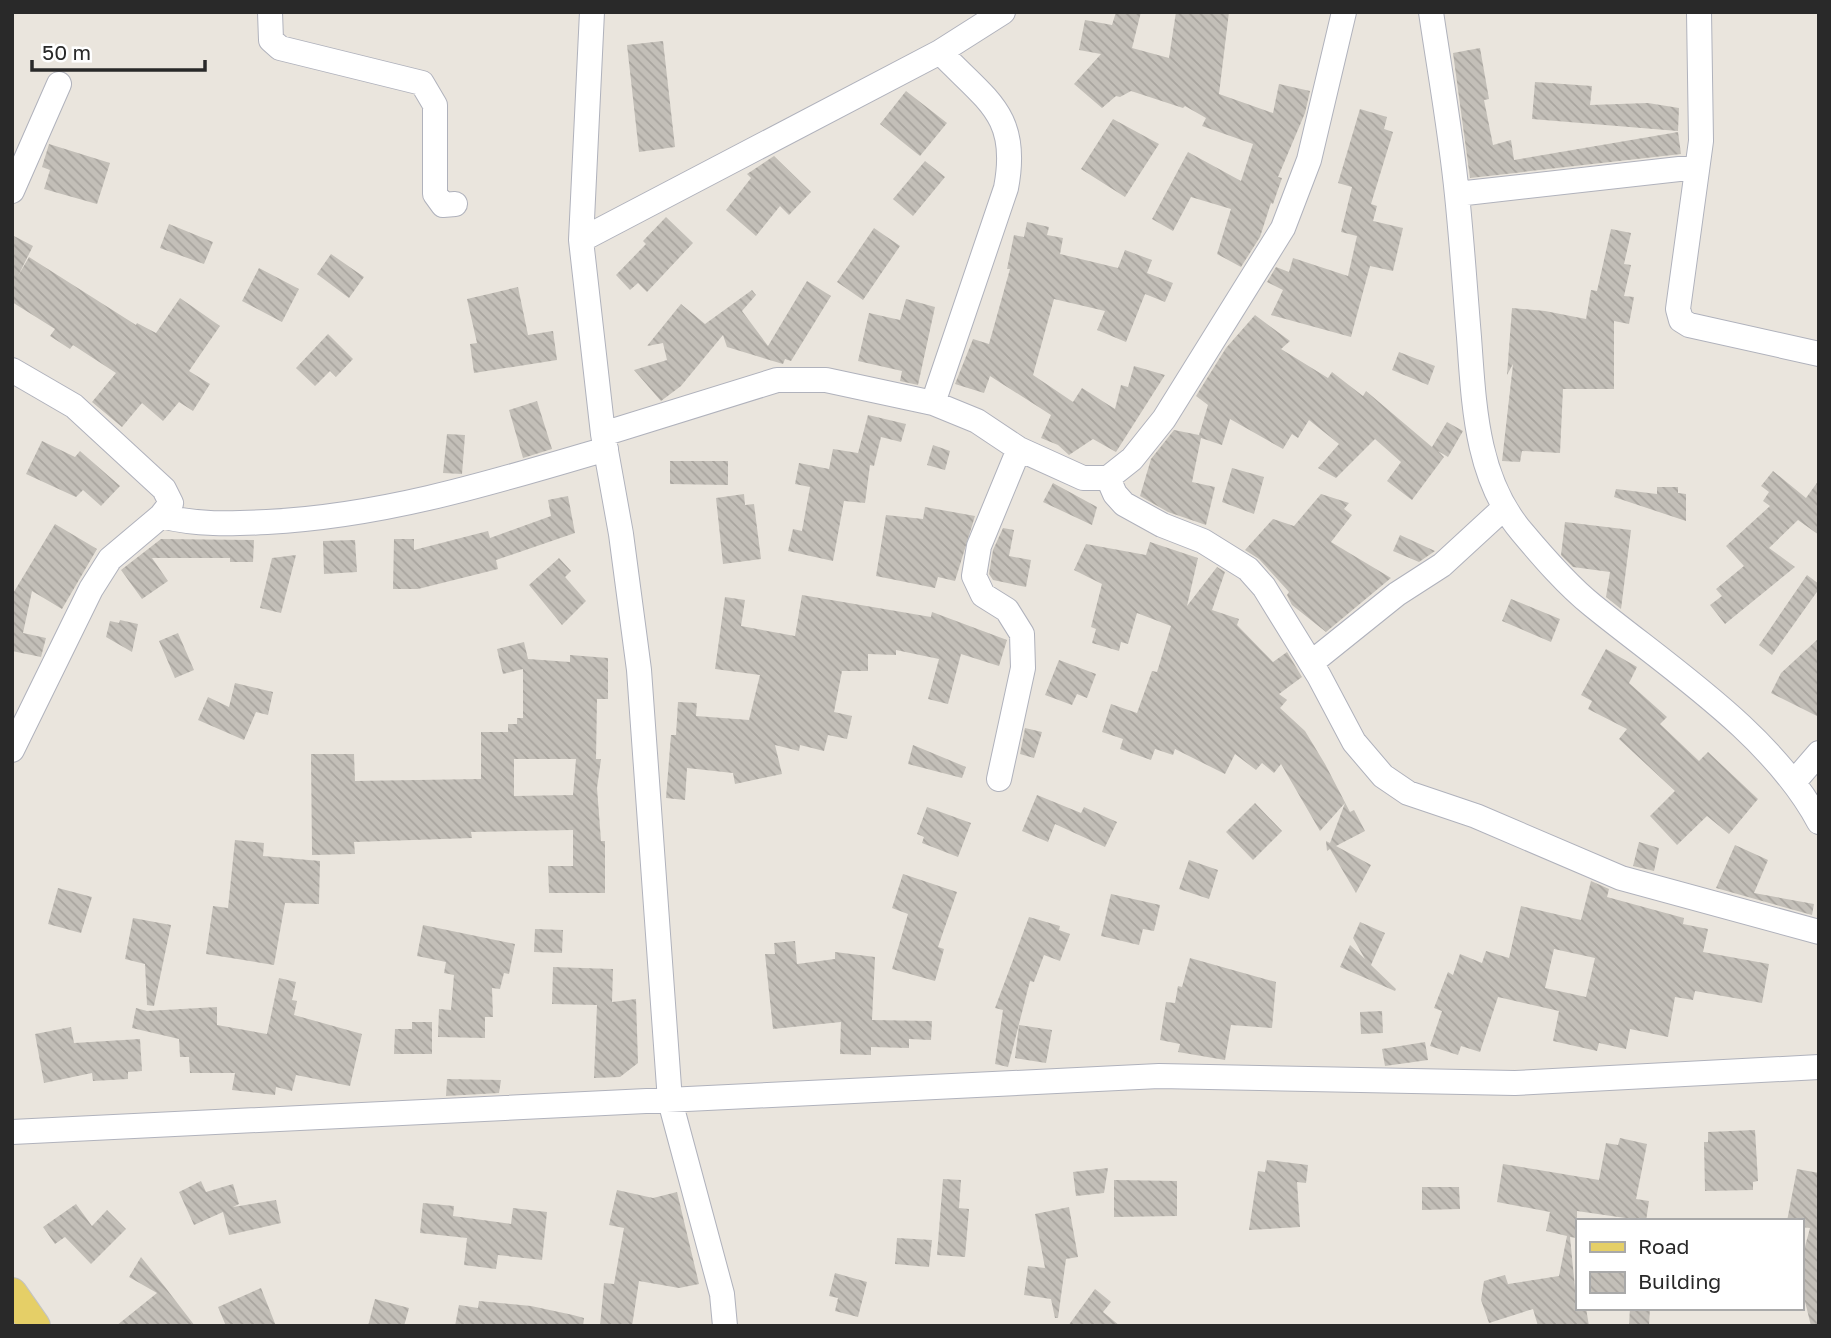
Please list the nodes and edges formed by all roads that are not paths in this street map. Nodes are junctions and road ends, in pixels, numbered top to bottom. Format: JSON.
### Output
{"nodes":[{"id":1,"x":270,"y":12,"type":"edge"},
{"id":2,"x":592,"y":12,"type":"edge"},
{"id":3,"x":1003,"y":12,"type":"edge"},
{"id":4,"x":1344,"y":12,"type":"edge"},
{"id":5,"x":1431,"y":12,"type":"edge"},
{"id":6,"x":1699,"y":12,"type":"edge"},
{"id":7,"x":940,"y":52,"type":"junction"},
{"id":8,"x":59,"y":84,"type":"dead end"},
{"id":9,"x":1697,"y":167,"type":"junction"},
{"id":10,"x":12,"y":191,"type":"edge"},
{"id":11,"x":1457,"y":194,"type":"junction"},
{"id":12,"x":455,"y":204,"type":"dead end"},
{"id":13,"x":581,"y":240,"type":"junction"},
{"id":14,"x":1819,"y":354,"type":"edge"},
{"id":15,"x":12,"y":370,"type":"edge"},
{"id":16,"x":933,"y":403,"type":"junction"},
{"id":17,"x":605,"y":442,"type":"junction"},
{"id":18,"x":1019,"y":449,"type":"junction"},
{"id":19,"x":1108,"y":478,"type":"junction"},
{"id":20,"x":1504,"y":508,"type":"junction"},
{"id":21,"x":161,"y":516,"type":"junction"},
{"id":22,"x":1311,"y":663,"type":"junction"},
{"id":23,"x":12,"y":750,"type":"edge"},
{"id":24,"x":1819,"y":753,"type":"edge"},
{"id":25,"x":999,"y":779,"type":"dead end"},
{"id":26,"x":1794,"y":782,"type":"junction"},
{"id":27,"x":1819,"y":822,"type":"edge"},
{"id":28,"x":1819,"y":932,"type":"edge"},
{"id":29,"x":1819,"y":1067,"type":"edge"},
{"id":30,"x":670,"y":1101,"type":"junction"},
{"id":31,"x":12,"y":1132,"type":"edge"},
{"id":32,"x":12,"y":1293,"type":"edge"},
{"id":33,"x":35,"y":1326,"type":"edge"},
{"id":34,"x":725,"y":1326,"type":"edge"}],
"edges":[{"from":1,"to":12,"type":"street"},
{"from":2,"to":13,"type":"street"},
{"from":3,"to":7,"type":"street"},
{"from":4,"to":19,"type":"street"},
{"from":5,"to":11,"type":"street"},
{"from":6,"to":9,"type":"street"},
{"from":7,"to":13,"type":"street"},
{"from":7,"to":16,"type":"street"},
{"from":8,"to":10,"type":"street"},
{"from":9,"to":11,"type":"street"},
{"from":9,"to":14,"type":"street"},
{"from":11,"to":20,"type":"street"},
{"from":13,"to":17,"type":"street"},
{"from":15,"to":21,"type":"street"},
{"from":16,"to":17,"type":"street"},
{"from":16,"to":18,"type":"street"},
{"from":17,"to":21,"type":"street"},
{"from":17,"to":30,"type":"street"},
{"from":18,"to":19,"type":"street"},
{"from":18,"to":25,"type":"street"},
{"from":19,"to":22,"type":"street"},
{"from":20,"to":22,"type":"street"},
{"from":20,"to":26,"type":"street"},
{"from":21,"to":23,"type":"street"},
{"from":22,"to":28,"type":"street"},
{"from":24,"to":26,"type":"street"},
{"from":26,"to":27,"type":"street"},
{"from":29,"to":30,"type":"street"},
{"from":30,"to":31,"type":"street"},
{"from":30,"to":34,"type":"street"},
{"from":32,"to":33,"type":"main road"}]}
